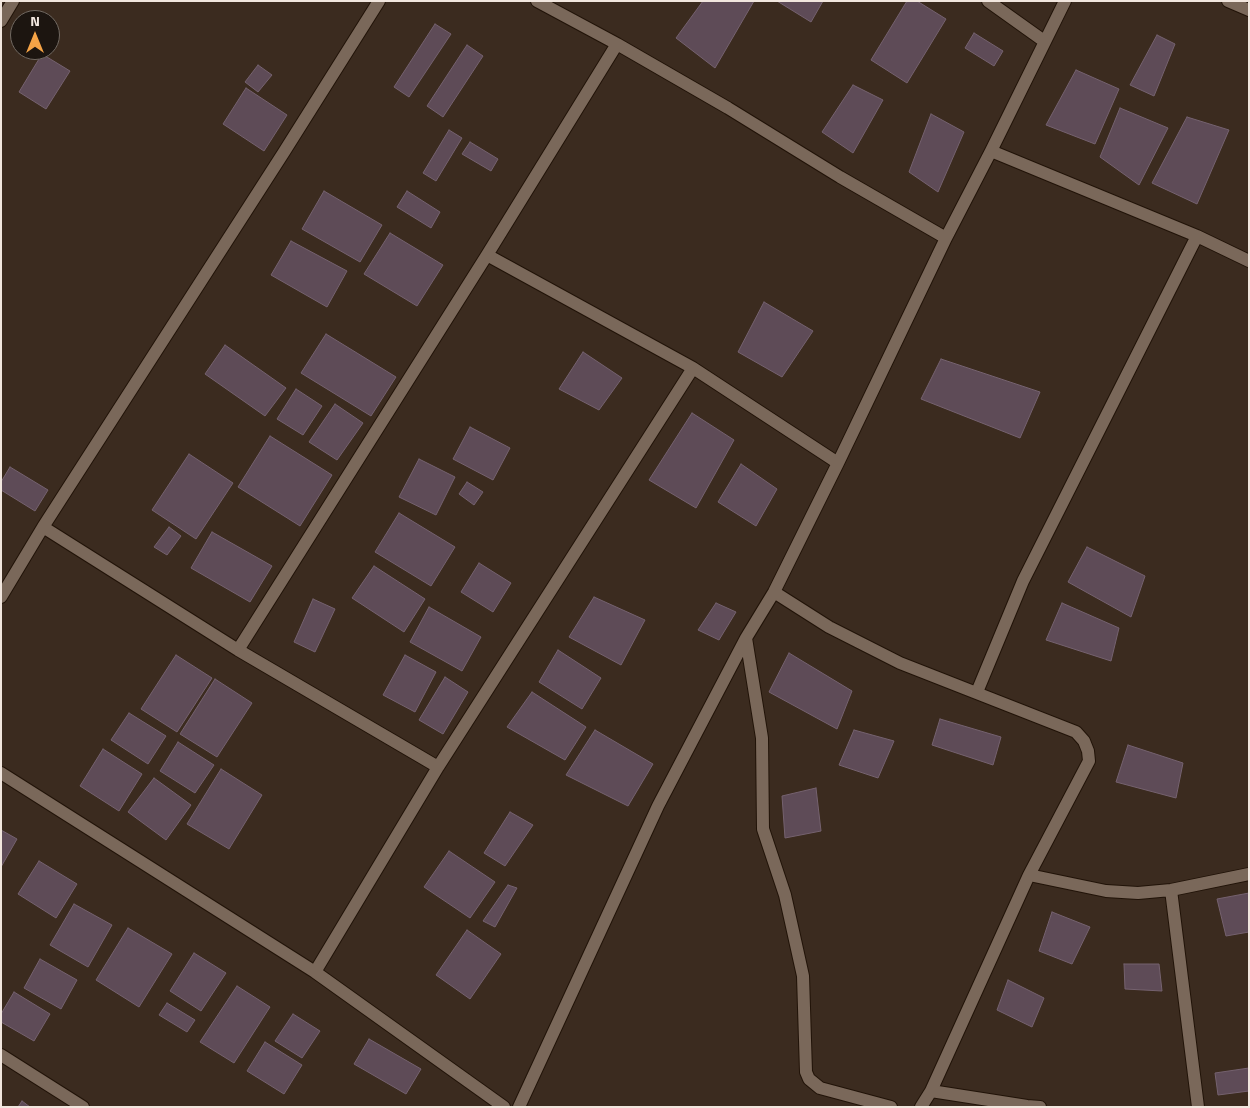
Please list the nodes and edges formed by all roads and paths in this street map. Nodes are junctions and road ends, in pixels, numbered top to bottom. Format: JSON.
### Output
{"nodes":[{"id":1,"x":13,"y":1,"type":"edge"},
{"id":2,"x":379,"y":1,"type":"edge"},
{"id":3,"x":537,"y":1,"type":"edge"},
{"id":4,"x":988,"y":1,"type":"edge"},
{"id":5,"x":1065,"y":1,"type":"edge"},
{"id":6,"x":1228,"y":1,"type":"edge"},
{"id":7,"x":1249,"y":10,"type":"edge"},
{"id":8,"x":1,"y":21,"type":"edge"},
{"id":9,"x":1044,"y":41,"type":"junction"},
{"id":10,"x":617,"y":44,"type":"junction"},
{"id":11,"x":991,"y":152,"type":"junction"},
{"id":12,"x":1197,"y":236,"type":"junction"},
{"id":13,"x":946,"y":238,"type":"junction"},
{"id":14,"x":487,"y":255,"type":"junction"},
{"id":15,"x":1249,"y":261,"type":"edge"},
{"id":16,"x":693,"y":368,"type":"junction"},
{"id":17,"x":838,"y":463,"type":"junction"},
{"id":18,"x":43,"y":527,"type":"junction"},
{"id":19,"x":774,"y":592,"type":"junction"},
{"id":20,"x":1,"y":597,"type":"edge"},
{"id":21,"x":746,"y":638,"type":"junction"},
{"id":22,"x":238,"y":650,"type":"junction"},
{"id":23,"x":976,"y":692,"type":"junction"},
{"id":24,"x":438,"y":767,"type":"junction"},
{"id":25,"x":1,"y":773,"type":"edge"},
{"id":26,"x":1249,"y":874,"type":"edge"},
{"id":27,"x":1029,"y":875,"type":"junction"},
{"id":28,"x":1171,"y":890,"type":"junction"},
{"id":29,"x":315,"y":972,"type":"junction"},
{"id":30,"x":1,"y":1055,"type":"edge"},
{"id":31,"x":931,"y":1091,"type":"junction"},
{"id":32,"x":83,"y":1107,"type":"edge"},
{"id":33,"x":504,"y":1107,"type":"edge"},
{"id":34,"x":519,"y":1107,"type":"edge"},
{"id":35,"x":891,"y":1107,"type":"edge"},
{"id":36,"x":922,"y":1107,"type":"edge"},
{"id":37,"x":1040,"y":1107,"type":"edge"},
{"id":38,"x":1198,"y":1107,"type":"edge"}],
"edges":[{"from":1,"to":8,"type":"street"},
{"from":2,"to":18,"type":"street"},
{"from":3,"to":10,"type":"street"},
{"from":4,"to":9,"type":"street"},
{"from":5,"to":9,"type":"street"},
{"from":6,"to":7,"type":"street"},
{"from":9,"to":11,"type":"street"},
{"from":10,"to":13,"type":"street"},
{"from":10,"to":14,"type":"street"},
{"from":11,"to":12,"type":"street"},
{"from":11,"to":13,"type":"street"},
{"from":12,"to":15,"type":"street"},
{"from":12,"to":23,"type":"street"},
{"from":13,"to":17,"type":"street"},
{"from":14,"to":16,"type":"street"},
{"from":14,"to":22,"type":"street"},
{"from":16,"to":17,"type":"street"},
{"from":16,"to":24,"type":"street"},
{"from":17,"to":19,"type":"street"},
{"from":18,"to":20,"type":"street"},
{"from":18,"to":22,"type":"street"},
{"from":19,"to":21,"type":"street"},
{"from":19,"to":23,"type":"street"},
{"from":21,"to":34,"type":"street"},
{"from":21,"to":35,"type":"street"},
{"from":22,"to":24,"type":"street"},
{"from":23,"to":27,"type":"street"},
{"from":24,"to":29,"type":"street"},
{"from":25,"to":29,"type":"street"},
{"from":26,"to":28,"type":"street"},
{"from":27,"to":28,"type":"street"},
{"from":27,"to":31,"type":"street"},
{"from":28,"to":38,"type":"street"},
{"from":29,"to":33,"type":"street"},
{"from":30,"to":32,"type":"street"},
{"from":31,"to":36,"type":"street"},
{"from":31,"to":37,"type":"street"}]}
